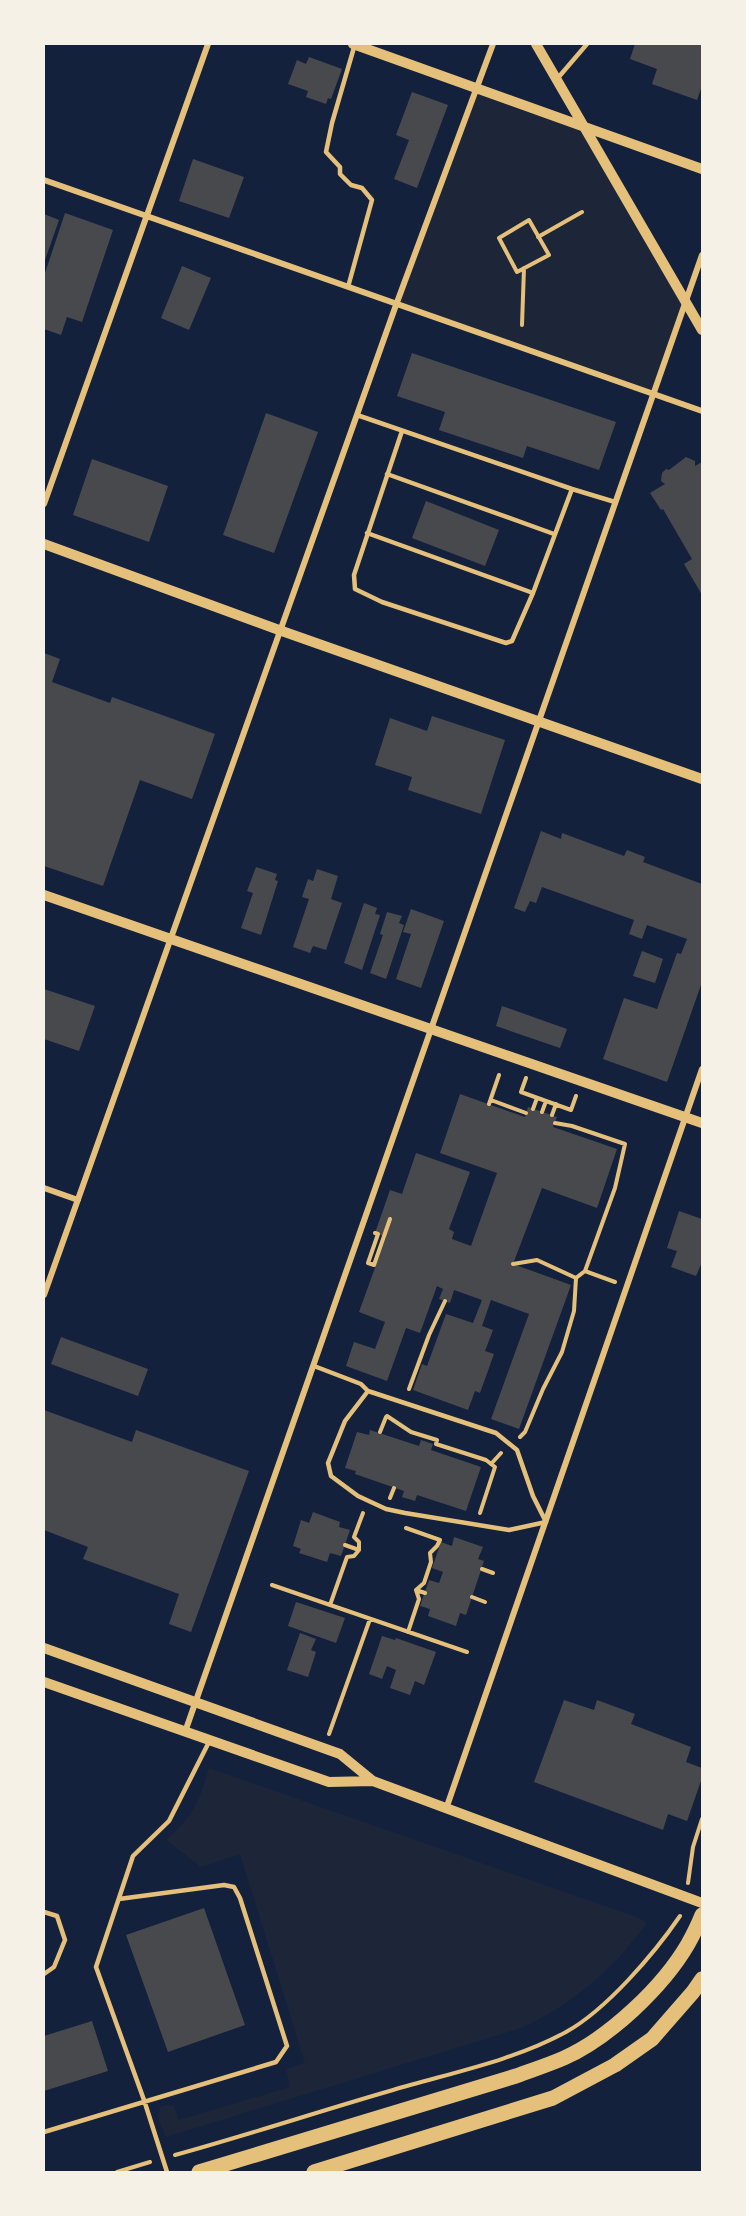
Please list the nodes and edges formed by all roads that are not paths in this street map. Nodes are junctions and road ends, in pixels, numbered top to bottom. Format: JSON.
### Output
{"nodes":[{"id":1,"x":208,"y":44,"type":"edge"},
{"id":2,"x":354,"y":44,"type":"edge"},
{"id":3,"x":493,"y":44,"type":"edge"},
{"id":4,"x":536,"y":44,"type":"edge"},
{"id":5,"x":587,"y":44,"type":"edge"},
{"id":6,"x":556,"y":79,"type":"junction"},
{"id":7,"x":478,"y":87,"type":"junction"},
{"id":8,"x":585,"y":126,"type":"junction"},
{"id":9,"x":702,"y":169,"type":"edge"},
{"id":10,"x":44,"y":180,"type":"edge"},
{"id":11,"x":146,"y":215,"type":"junction"},
{"id":12,"x":702,"y":255,"type":"edge"},
{"id":13,"x":348,"y":287,"type":"junction"},
{"id":14,"x":686,"y":302,"type":"junction"},
{"id":15,"x":396,"y":305,"type":"junction"},
{"id":16,"x":702,"y":330,"type":"edge"},
{"id":17,"x":653,"y":393,"type":"junction"},
{"id":18,"x":702,"y":411,"type":"edge"},
{"id":19,"x":357,"y":415,"type":"junction"},
{"id":20,"x":402,"y":430,"type":"junction"},
{"id":21,"x":387,"y":474,"type":"junction"},
{"id":22,"x":572,"y":489,"type":"junction"},
{"id":23,"x":615,"y":502,"type":"junction"},
{"id":24,"x":44,"y":504,"type":"edge"},
{"id":25,"x":367,"y":533,"type":"junction"},
{"id":26,"x":555,"y":534,"type":"junction"},
{"id":27,"x":44,"y":544,"type":"edge"},
{"id":28,"x":533,"y":593,"type":"junction"},
{"id":29,"x":279,"y":630,"type":"junction"},
{"id":30,"x":538,"y":721,"type":"junction"},
{"id":31,"x":702,"y":779,"type":"edge"},
{"id":32,"x":44,"y":895,"type":"edge"},
{"id":33,"x":170,"y":939,"type":"junction"},
{"id":34,"x":432,"y":1029,"type":"junction"},
{"id":35,"x":702,"y":1069,"type":"edge"},
{"id":36,"x":686,"y":1117,"type":"junction"},
{"id":37,"x":702,"y":1123,"type":"edge"},
{"id":38,"x":44,"y":1188,"type":"edge"},
{"id":39,"x":78,"y":1200,"type":"junction"},
{"id":40,"x":44,"y":1295,"type":"edge"},
{"id":41,"x":314,"y":1366,"type":"junction"},
{"id":42,"x":368,"y":1391,"type":"junction"},
{"id":43,"x":546,"y":1522,"type":"junction"},
{"id":44,"x":44,"y":1648,"type":"edge"},
{"id":45,"x":44,"y":1682,"type":"edge"},
{"id":46,"x":196,"y":1703,"type":"junction"},
{"id":47,"x":185,"y":1732,"type":"junction"},
{"id":48,"x":210,"y":1740,"type":"junction"},
{"id":49,"x":373,"y":1781,"type":"junction"},
{"id":50,"x":446,"y":1809,"type":"junction"},
{"id":51,"x":119,"y":1899,"type":"junction"},
{"id":52,"x":702,"y":1903,"type":"edge"},
{"id":53,"x":44,"y":1912,"type":"edge"},
{"id":54,"x":702,"y":1915,"type":"edge"},
{"id":55,"x":44,"y":1974,"type":"edge"},
{"id":56,"x":702,"y":1978,"type":"edge"},
{"id":57,"x":144,"y":2100,"type":"junction"},
{"id":58,"x":44,"y":2132,"type":"edge"},
{"id":59,"x":166,"y":2172,"type":"edge"},
{"id":60,"x":199,"y":2172,"type":"edge"},
{"id":61,"x":314,"y":2172,"type":"edge"}],
"edges":[{"from":1,"to":11,"type":"street"},
{"from":2,"to":7,"type":"street"},
{"from":2,"to":13,"type":"lane"},
{"from":3,"to":7,"type":"street"},
{"from":4,"to":6,"type":"street"},
{"from":5,"to":6,"type":"lane"},
{"from":6,"to":8,"type":"street"},
{"from":7,"to":8,"type":"street"},
{"from":7,"to":15,"type":"street"},
{"from":8,"to":9,"type":"street"},
{"from":8,"to":14,"type":"street"},
{"from":10,"to":11,"type":"street"},
{"from":11,"to":13,"type":"street"},
{"from":11,"to":24,"type":"street"},
{"from":12,"to":14,"type":"street"},
{"from":13,"to":15,"type":"street"},
{"from":14,"to":16,"type":"street"},
{"from":14,"to":17,"type":"street"},
{"from":15,"to":17,"type":"street"},
{"from":15,"to":19,"type":"street"},
{"from":17,"to":18,"type":"street"},
{"from":17,"to":23,"type":"street"},
{"from":19,"to":20,"type":"lane"},
{"from":19,"to":29,"type":"street"},
{"from":20,"to":21,"type":"lane"},
{"from":20,"to":22,"type":"lane"},
{"from":21,"to":25,"type":"lane"},
{"from":21,"to":26,"type":"lane"},
{"from":22,"to":23,"type":"lane"},
{"from":22,"to":26,"type":"lane"},
{"from":23,"to":30,"type":"street"},
{"from":25,"to":28,"type":"lane"},
{"from":25,"to":28,"type":"lane"},
{"from":26,"to":28,"type":"lane"},
{"from":27,"to":29,"type":"street"},
{"from":29,"to":30,"type":"street"},
{"from":29,"to":33,"type":"street"},
{"from":30,"to":31,"type":"street"},
{"from":30,"to":34,"type":"street"},
{"from":32,"to":33,"type":"street"},
{"from":33,"to":34,"type":"street"},
{"from":33,"to":39,"type":"street"},
{"from":34,"to":36,"type":"street"},
{"from":34,"to":41,"type":"street"},
{"from":35,"to":36,"type":"street"},
{"from":36,"to":37,"type":"street"},
{"from":36,"to":43,"type":"street"},
{"from":38,"to":39,"type":"street"},
{"from":39,"to":40,"type":"street"},
{"from":41,"to":42,"type":"lane"},
{"from":41,"to":46,"type":"street"},
{"from":42,"to":43,"type":"lane"},
{"from":42,"to":43,"type":"lane"},
{"from":43,"to":50,"type":"street"},
{"from":44,"to":46,"type":"street"},
{"from":45,"to":47,"type":"street"},
{"from":46,"to":47,"type":"street"},
{"from":46,"to":49,"type":"street"},
{"from":47,"to":48,"type":"street"},
{"from":48,"to":49,"type":"street"},
{"from":48,"to":51,"type":"lane"},
{"from":49,"to":50,"type":"street"},
{"from":50,"to":52,"type":"street"},
{"from":51,"to":57,"type":"lane"},
{"from":51,"to":57,"type":"lane"},
{"from":53,"to":55,"type":"lane"},
{"from":54,"to":60,"type":"main road"},
{"from":56,"to":61,"type":"main road"},
{"from":57,"to":58,"type":"lane"},
{"from":57,"to":59,"type":"lane"}]}
